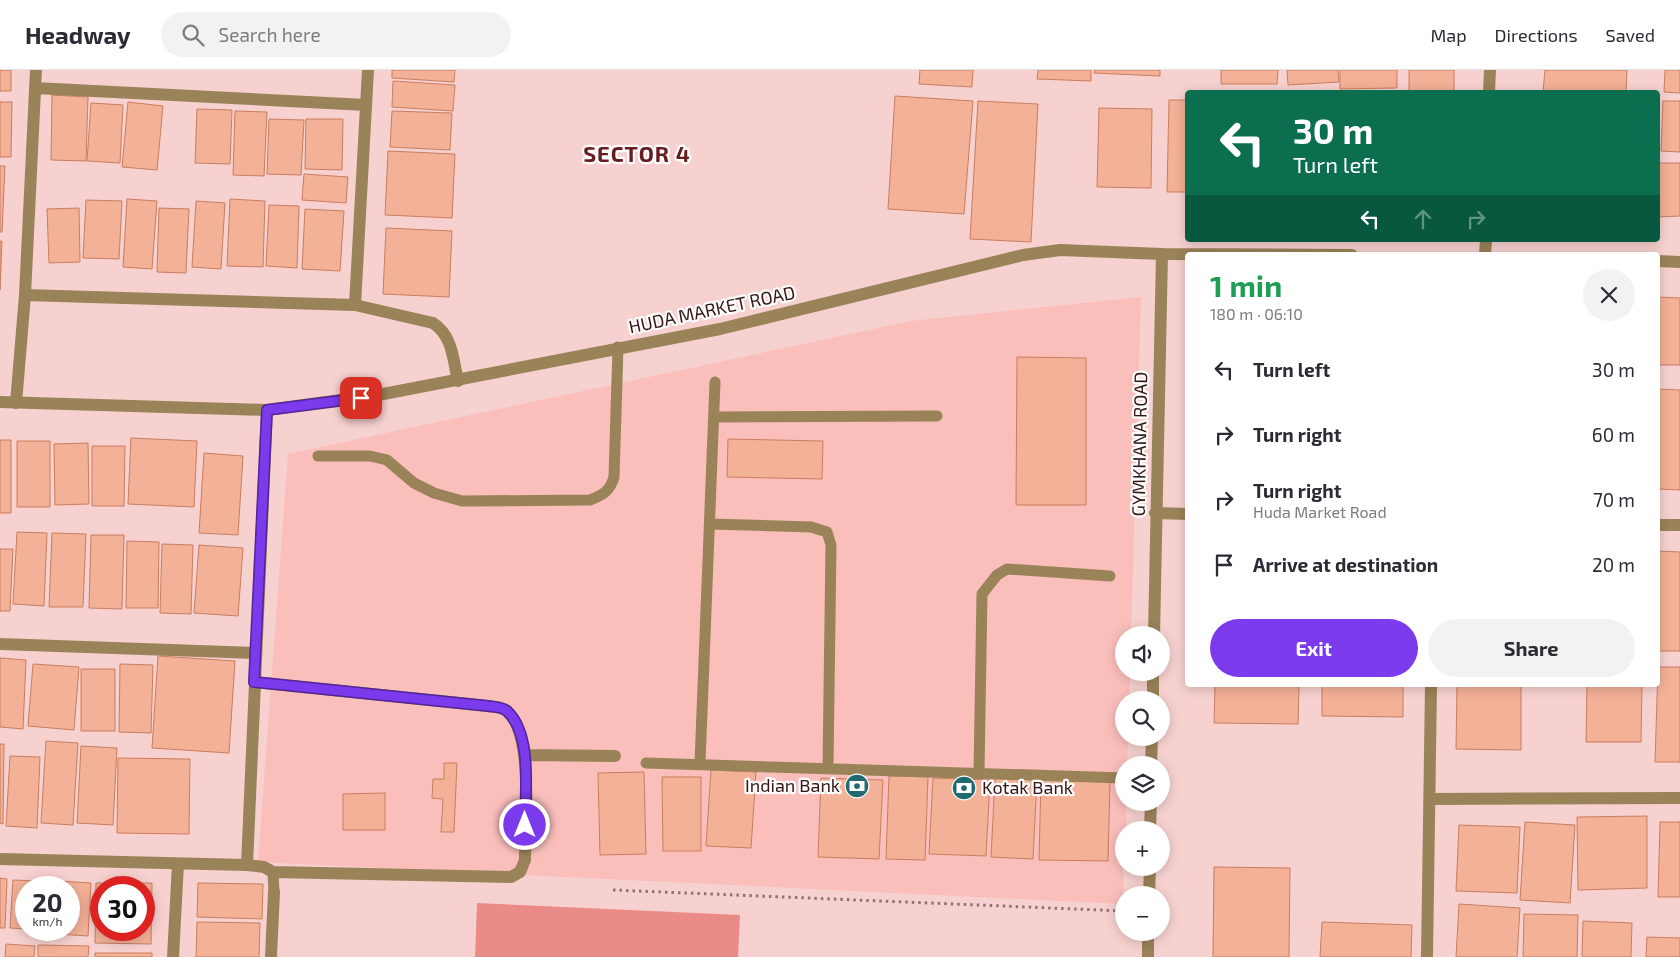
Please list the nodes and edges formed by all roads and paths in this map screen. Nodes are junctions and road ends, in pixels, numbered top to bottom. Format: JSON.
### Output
{"nodes":[{"id":1,"x":36,"y":70,"type":"edge"},
{"id":2,"x":368,"y":70,"type":"edge"},
{"id":3,"x":1490,"y":70,"type":"edge"},
{"id":4,"x":35,"y":88,"type":"junction"},
{"id":5,"x":1489,"y":90,"type":"edge"},
{"id":6,"x":366,"y":105,"type":"junction"},
{"id":7,"x":1162,"y":254,"type":"junction"},
{"id":8,"x":1185,"y":254,"type":"edge"},
{"id":9,"x":1660,"y":261,"type":"edge"},
{"id":10,"x":1680,"y":262,"type":"edge"},
{"id":11,"x":25,"y":295,"type":"junction"},
{"id":12,"x":355,"y":305,"type":"junction"},
{"id":13,"x":618,"y":347,"type":"junction"},
{"id":14,"x":458,"y":381,"type":"junction"},
{"id":15,"x":715,"y":382,"type":"dead end"},
{"id":16,"x":0,"y":402,"type":"edge"},
{"id":17,"x":16,"y":403,"type":"junction"},
{"id":18,"x":267,"y":410,"type":"junction"},
{"id":19,"x":937,"y":416,"type":"dead end"},
{"id":20,"x":714,"y":417,"type":"junction"},
{"id":21,"x":318,"y":456,"type":"dead end"},
{"id":22,"x":1155,"y":513,"type":"junction"},
{"id":23,"x":1185,"y":514,"type":"edge"},
{"id":24,"x":710,"y":524,"type":"junction"},
{"id":25,"x":1660,"y":525,"type":"edge"},
{"id":26,"x":1680,"y":525,"type":"edge"},
{"id":27,"x":1110,"y":576,"type":"dead end"},
{"id":28,"x":1154,"y":626,"type":"edge"},
{"id":29,"x":0,"y":644,"type":"edge"},
{"id":30,"x":256,"y":653,"type":"junction"},
{"id":31,"x":254,"y":682,"type":"junction"},
{"id":32,"x":1431,"y":687,"type":"edge"},
{"id":33,"x":526,"y":755,"type":"junction"},
{"id":34,"x":615,"y":756,"type":"dead end"},
{"id":35,"x":646,"y":763,"type":"dead end"},
{"id":36,"x":700,"y":764,"type":"junction"},
{"id":37,"x":828,"y":767,"type":"junction"},
{"id":38,"x":979,"y":773,"type":"junction"},
{"id":39,"x":1115,"y":778,"type":"edge"},
{"id":40,"x":1430,"y":798,"type":"junction"},
{"id":41,"x":1680,"y":798,"type":"edge"},
{"id":42,"x":0,"y":859,"type":"edge"},
{"id":43,"x":178,"y":864,"type":"junction"},
{"id":44,"x":247,"y":865,"type":"junction"},
{"id":45,"x":273,"y":872,"type":"junction"},
{"id":46,"x":613,"y":890,"type":"dead end"},
{"id":47,"x":274,"y":892,"type":"joint"},
{"id":48,"x":1115,"y":911,"type":"edge"},
{"id":49,"x":1148,"y":941,"type":"edge"},
{"id":50,"x":173,"y":957,"type":"edge"},
{"id":51,"x":271,"y":957,"type":"edge"},
{"id":52,"x":1148,"y":957,"type":"edge"},
{"id":53,"x":1427,"y":957,"type":"edge"}],
"edges":[{"from":1,"to":4,"type":"street"},
{"from":2,"to":6,"type":"street"},
{"from":3,"to":5,"type":"street"},
{"from":4,"to":6,"type":"street"},
{"from":4,"to":11,"type":"street"},
{"from":6,"to":12,"type":"street"},
{"from":7,"to":8,"type":"street","name":"HUDA MARKET ROAD"},
{"from":7,"to":13,"type":"street","name":"HUDA MARKET ROAD"},
{"from":7,"to":22,"type":"street","name":"GYMKHANA ROAD"},
{"from":9,"to":10,"type":"street"},
{"from":11,"to":12,"type":"street"},
{"from":11,"to":17,"type":"street"},
{"from":12,"to":14,"type":"street"},
{"from":13,"to":14,"type":"street","name":"HUDA MARKET ROAD"},
{"from":13,"to":21,"type":"lane"},
{"from":14,"to":18,"type":"street","name":"HUDA MARKET ROAD"},
{"from":15,"to":20,"type":"lane"},
{"from":16,"to":17,"type":"street","name":"HUDA MARKET ROAD"},
{"from":17,"to":18,"type":"street","name":"HUDA MARKET ROAD"},
{"from":18,"to":30,"type":"street"},
{"from":19,"to":20,"type":"lane"},
{"from":20,"to":24,"type":"lane"},
{"from":22,"to":23,"type":"street"},
{"from":22,"to":28,"type":"street","name":"GYMKHANA ROAD"},
{"from":24,"to":36,"type":"lane"},
{"from":24,"to":37,"type":"lane"},
{"from":25,"to":26,"type":"street"},
{"from":27,"to":38,"type":"lane"},
{"from":29,"to":30,"type":"street"},
{"from":30,"to":31,"type":"street"},
{"from":31,"to":33,"type":"street"},
{"from":31,"to":44,"type":"street"},
{"from":32,"to":40,"type":"street"},
{"from":33,"to":34,"type":"street"},
{"from":33,"to":45,"type":"street"},
{"from":35,"to":36,"type":"lane"},
{"from":36,"to":37,"type":"lane"},
{"from":37,"to":38,"type":"lane"},
{"from":38,"to":39,"type":"lane"},
{"from":40,"to":41,"type":"street"},
{"from":40,"to":53,"type":"street"},
{"from":42,"to":43,"type":"street"},
{"from":43,"to":44,"type":"street"},
{"from":43,"to":50,"type":"street"},
{"from":44,"to":45,"type":"street"},
{"from":45,"to":47,"type":"lane"},
{"from":46,"to":48,"type":"path"},
{"from":47,"to":51,"type":"street"},
{"from":49,"to":52,"type":"street"}]}
